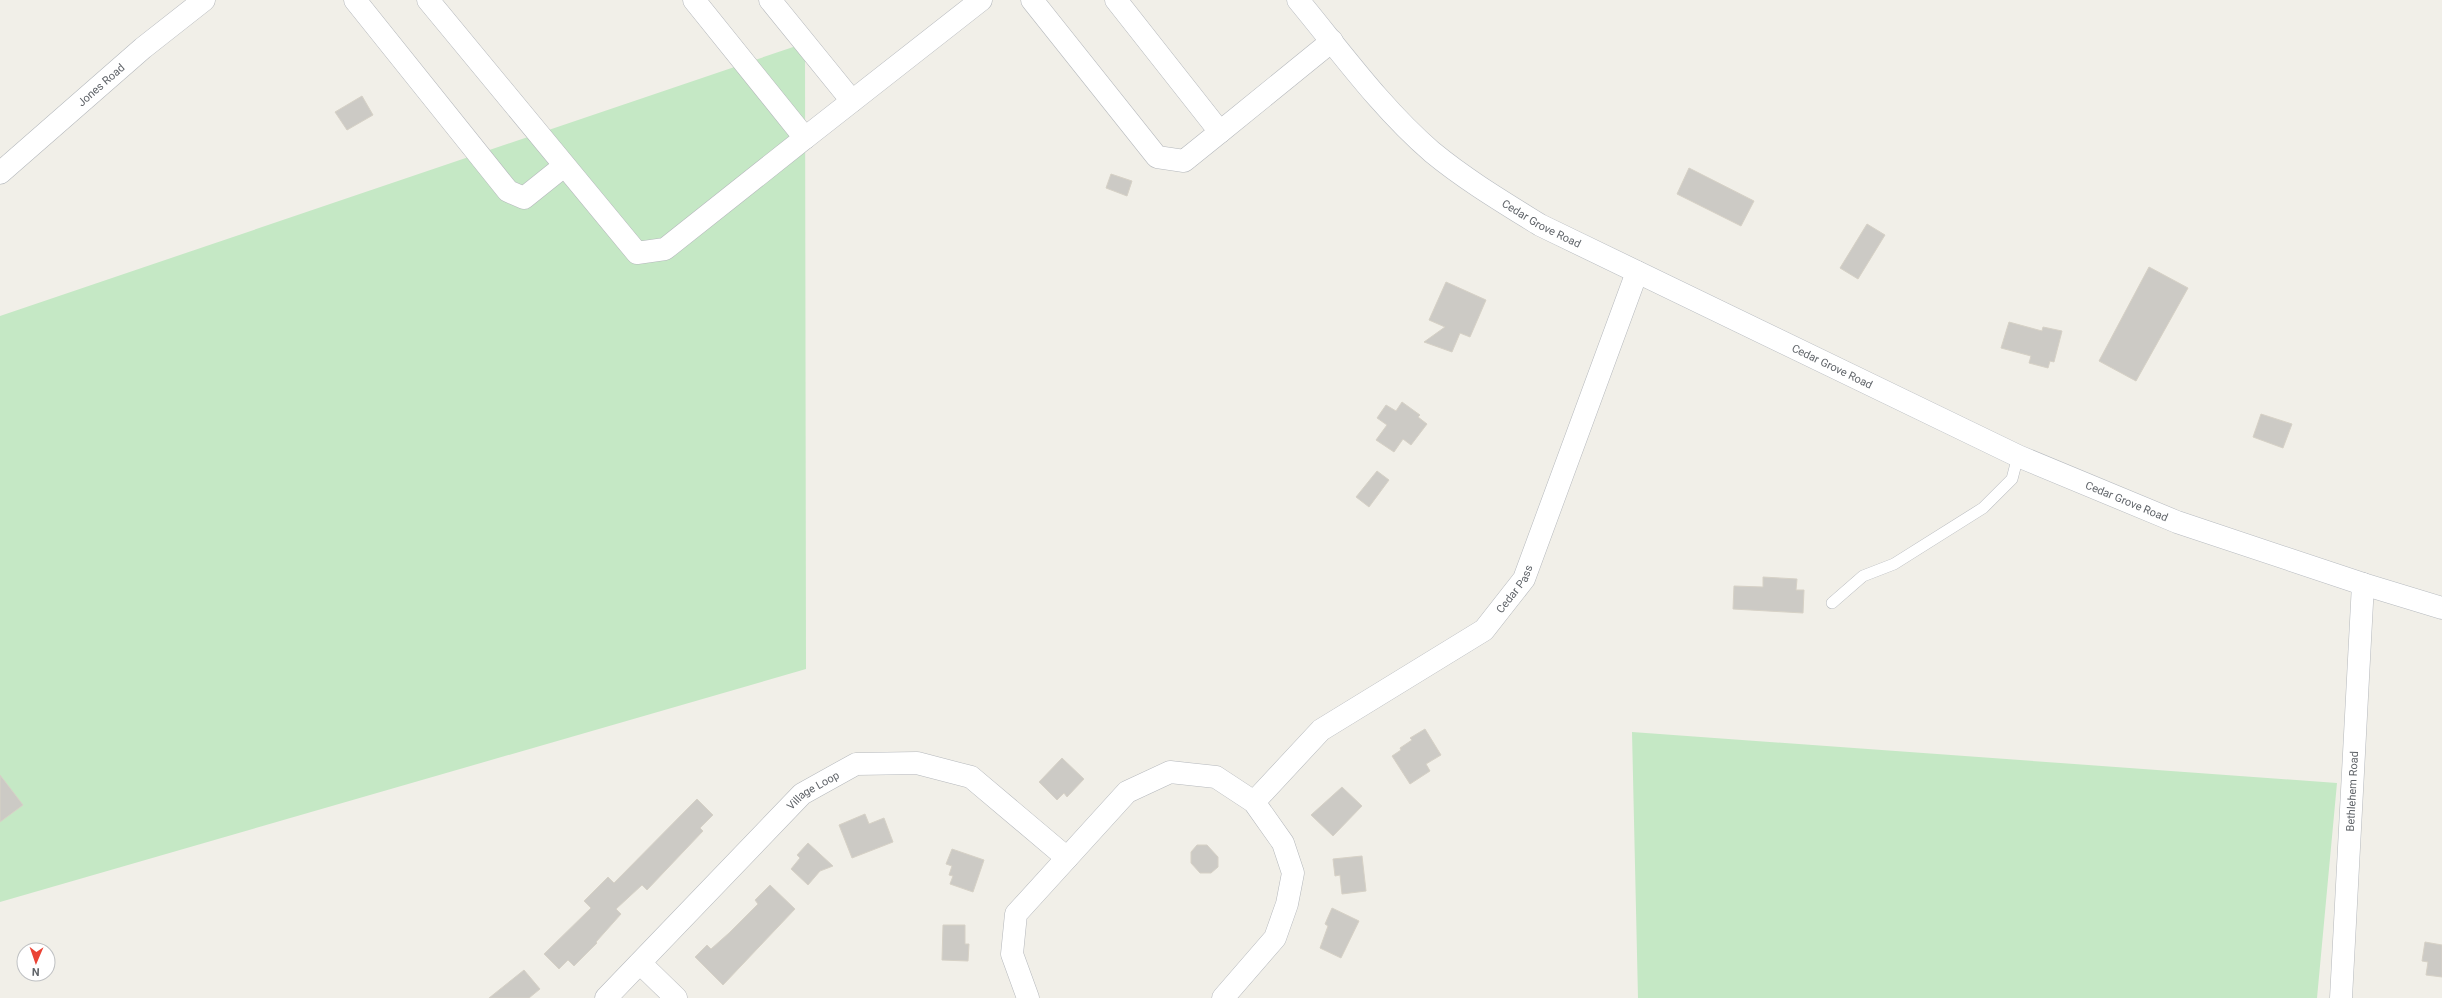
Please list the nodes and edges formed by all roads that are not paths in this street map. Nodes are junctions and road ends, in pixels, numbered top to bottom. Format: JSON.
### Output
{"nodes":[{"id":1,"x":204,"y":0,"type":"edge"},
{"id":2,"x":355,"y":0,"type":"edge"},
{"id":3,"x":428,"y":0,"type":"edge"},
{"id":4,"x":694,"y":0,"type":"edge"},
{"id":5,"x":770,"y":0,"type":"edge"},
{"id":6,"x":982,"y":0,"type":"edge"},
{"id":7,"x":1032,"y":0,"type":"edge"},
{"id":8,"x":1116,"y":0,"type":"edge"},
{"id":9,"x":1298,"y":0,"type":"edge"},
{"id":10,"x":1332,"y":41,"type":"junction"},
{"id":11,"x":852,"y":101,"type":"junction"},
{"id":12,"x":1220,"y":132,"type":"junction"},
{"id":13,"x":804,"y":138,"type":"junction"},
{"id":14,"x":564,"y":166,"type":"junction"},
{"id":15,"x":0,"y":173,"type":"edge"},
{"id":16,"x":1637,"y":272,"type":"junction"},
{"id":17,"x":2018,"y":456,"type":"junction"},
{"id":18,"x":2363,"y":584,"type":"junction"},
{"id":19,"x":1832,"y":603,"type":"dead end"},
{"id":20,"x":2442,"y":608,"type":"edge"},
{"id":21,"x":1254,"y":802,"type":"junction"},
{"id":22,"x":1067,"y":858,"type":"junction"},
{"id":23,"x":640,"y":963,"type":"junction"},
{"id":24,"x":606,"y":998,"type":"edge"},
{"id":25,"x":676,"y":998,"type":"edge"},
{"id":26,"x":1028,"y":998,"type":"edge"},
{"id":27,"x":1223,"y":998,"type":"edge"},
{"id":28,"x":2341,"y":998,"type":"edge"}],
"edges":[{"from":1,"to":15,"type":"street","name":"Jones Road"},
{"from":2,"to":14,"type":"street"},
{"from":3,"to":14,"type":"street"},
{"from":4,"to":13,"type":"street"},
{"from":5,"to":11,"type":"street"},
{"from":6,"to":11,"type":"street"},
{"from":7,"to":12,"type":"street"},
{"from":8,"to":12,"type":"street"},
{"from":9,"to":10,"type":"street","name":"Cedar Grove Road"},
{"from":10,"to":12,"type":"street"},
{"from":10,"to":16,"type":"street","name":"Cedar Grove Road"},
{"from":11,"to":13,"type":"street"},
{"from":13,"to":14,"type":"street"},
{"from":16,"to":17,"type":"street","name":"Cedar Grove Road"},
{"from":16,"to":21,"type":"street","name":"Cedar Pass"},
{"from":17,"to":18,"type":"street","name":"Cedar Grove Road"},
{"from":17,"to":19,"type":"lane"},
{"from":18,"to":20,"type":"street","name":"Cedar Grove Road"},
{"from":18,"to":28,"type":"street","name":"Bethlehem Road"},
{"from":21,"to":22,"type":"street"},
{"from":21,"to":27,"type":"street"},
{"from":22,"to":23,"type":"street","name":"Village Loop"},
{"from":22,"to":26,"type":"street"},
{"from":23,"to":24,"type":"street","name":"Village Loop"},
{"from":23,"to":25,"type":"street"}]}
